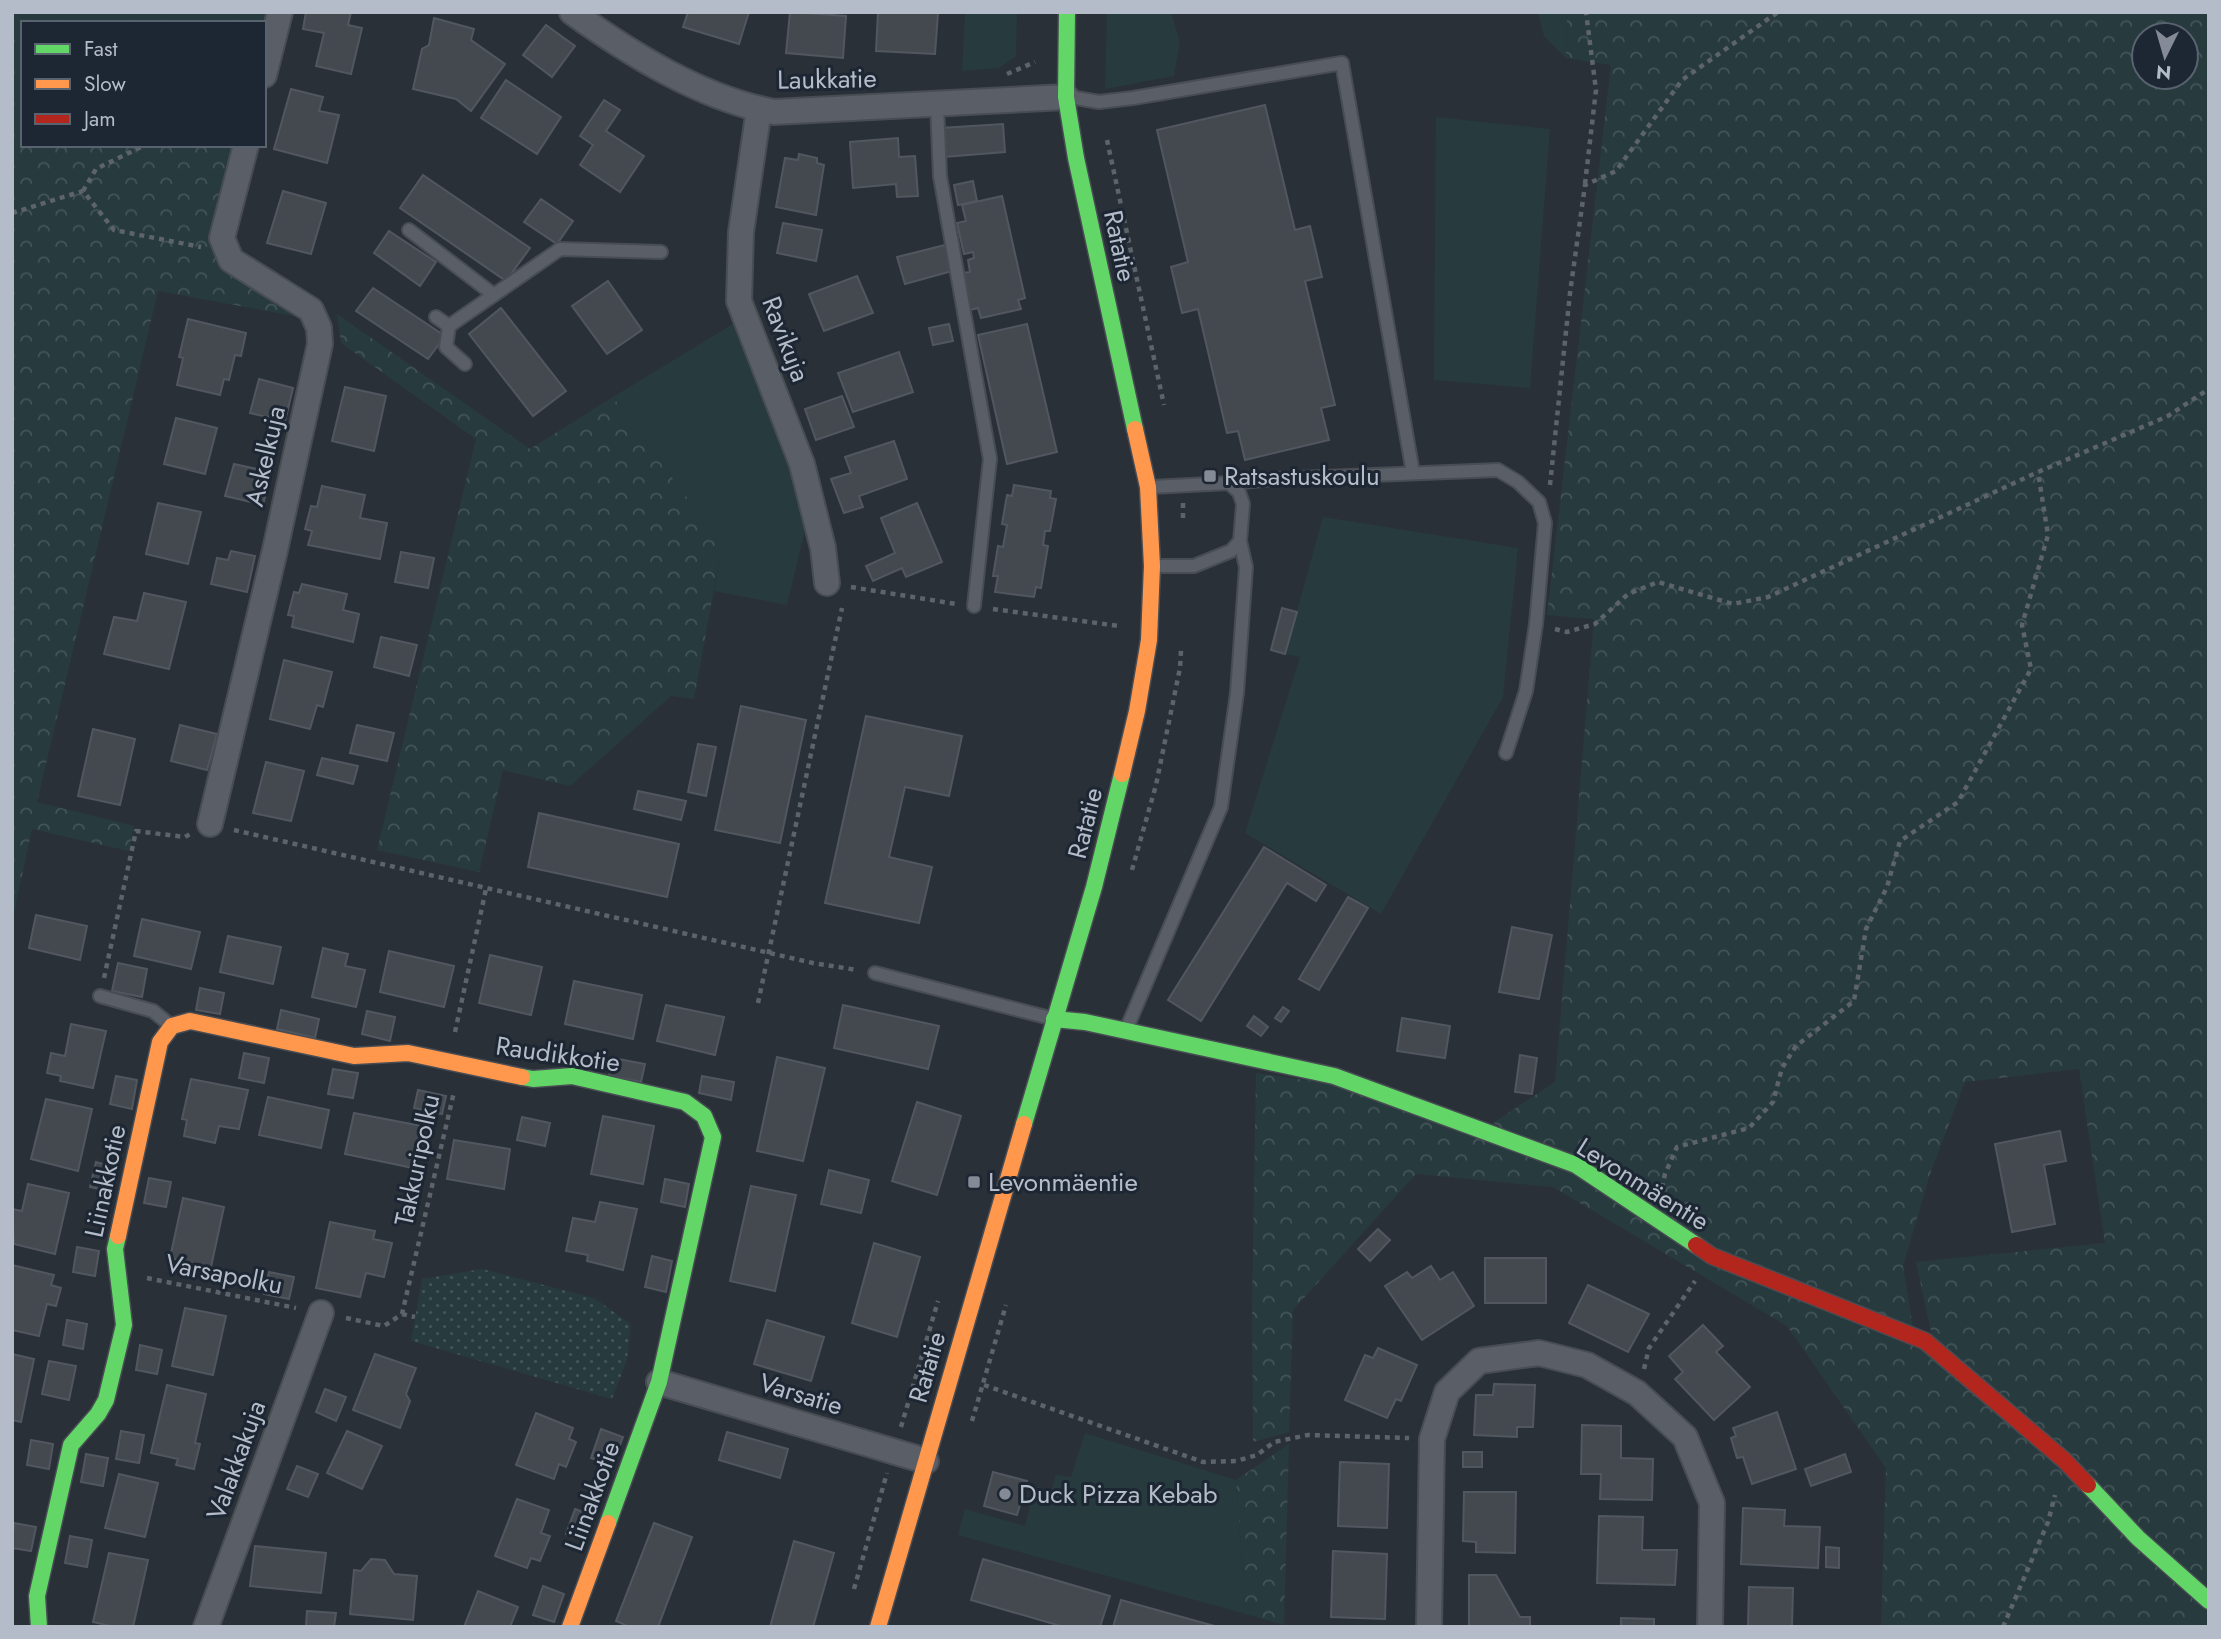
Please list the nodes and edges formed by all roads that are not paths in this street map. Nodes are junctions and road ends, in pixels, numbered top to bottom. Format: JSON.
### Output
{"nodes":[{"id":1,"x":281,"y":12,"type":"edge"},
{"id":2,"x":572,"y":12,"type":"edge"},
{"id":3,"x":1067,"y":12,"type":"edge"},
{"id":4,"x":266,"y":68,"type":"edge"},
{"id":5,"x":1066,"y":97,"type":"junction"},
{"id":6,"x":937,"y":105,"type":"junction"},
{"id":7,"x":759,"y":109,"type":"junction"},
{"id":8,"x":245,"y":147,"type":"edge"},
{"id":9,"x":409,"y":230,"type":"dead end"},
{"id":10,"x":661,"y":252,"type":"dead end"},
{"id":11,"x":494,"y":295,"type":"junction"},
{"id":12,"x":436,"y":317,"type":"dead end"},
{"id":13,"x":449,"y":326,"type":"junction"},
{"id":14,"x":465,"y":364,"type":"dead end"},
{"id":15,"x":1413,"y":473,"type":"junction"},
{"id":16,"x":1229,"y":483,"type":"junction"},
{"id":17,"x":1148,"y":487,"type":"junction"},
{"id":18,"x":1240,"y":541,"type":"junction"},
{"id":19,"x":1152,"y":566,"type":"junction"},
{"id":20,"x":827,"y":583,"type":"dead end"},
{"id":21,"x":974,"y":606,"type":"dead end"},
{"id":22,"x":1506,"y":753,"type":"dead end"},
{"id":23,"x":210,"y":824,"type":"road end"},
{"id":24,"x":875,"y":974,"type":"road end"},
{"id":25,"x":100,"y":996,"type":"road end"},
{"id":26,"x":1054,"y":1019,"type":"junction"},
{"id":27,"x":172,"y":1026,"type":"junction"},
{"id":28,"x":1126,"y":1031,"type":"junction"},
{"id":29,"x":321,"y":1313,"type":"road end"},
{"id":30,"x":659,"y":1382,"type":"junction"},
{"id":31,"x":926,"y":1461,"type":"junction"},
{"id":32,"x":2209,"y":1601,"type":"edge"},
{"id":33,"x":39,"y":1627,"type":"edge"},
{"id":34,"x":206,"y":1627,"type":"edge"},
{"id":35,"x":569,"y":1627,"type":"edge"},
{"id":36,"x":878,"y":1627,"type":"edge"},
{"id":37,"x":1429,"y":1627,"type":"edge"},
{"id":38,"x":1710,"y":1627,"type":"edge"}],
"edges":[{"from":1,"to":4,"type":"street"},
{"from":2,"to":7,"type":"street","name":"Laukkatie"},
{"from":3,"to":5,"type":"street","name":"Ratatie"},
{"from":5,"to":6,"type":"street","name":"Laukkatie"},
{"from":5,"to":15,"type":"lane"},
{"from":5,"to":17,"type":"street","name":"Ratatie"},
{"from":6,"to":7,"type":"street","name":"Laukkatie"},
{"from":6,"to":21,"type":"lane"},
{"from":7,"to":20,"type":"street","name":"Ravikuja"},
{"from":8,"to":23,"type":"street","name":"Askelkuja"},
{"from":9,"to":11,"type":"lane"},
{"from":10,"to":11,"type":"lane"},
{"from":11,"to":13,"type":"lane"},
{"from":12,"to":13,"type":"lane"},
{"from":13,"to":14,"type":"lane"},
{"from":15,"to":16,"type":"lane"},
{"from":15,"to":22,"type":"lane"},
{"from":16,"to":17,"type":"lane"},
{"from":16,"to":18,"type":"lane"},
{"from":17,"to":19,"type":"street","name":"Ratatie"},
{"from":18,"to":19,"type":"lane"},
{"from":18,"to":28,"type":"lane"},
{"from":19,"to":26,"type":"street","name":"Ratatie"},
{"from":24,"to":26,"type":"lane","name":"Levonmäentie"},
{"from":25,"to":27,"type":"lane"},
{"from":26,"to":28,"type":"street","name":"Levonmäentie"},
{"from":26,"to":31,"type":"street","name":"Ratatie"},
{"from":27,"to":30,"type":"street","name":"Raudikkotie"},
{"from":27,"to":33,"type":"street","name":"Liinakkotie"},
{"from":28,"to":32,"type":"street","name":"Levonmäentie"},
{"from":29,"to":34,"type":"street","name":"Valakkakuja"},
{"from":30,"to":31,"type":"street","name":"Varsatie"},
{"from":30,"to":35,"type":"street","name":"Liinakkotie"},
{"from":31,"to":36,"type":"street","name":"Ratatie"},
{"from":37,"to":38,"type":"street"}]}
